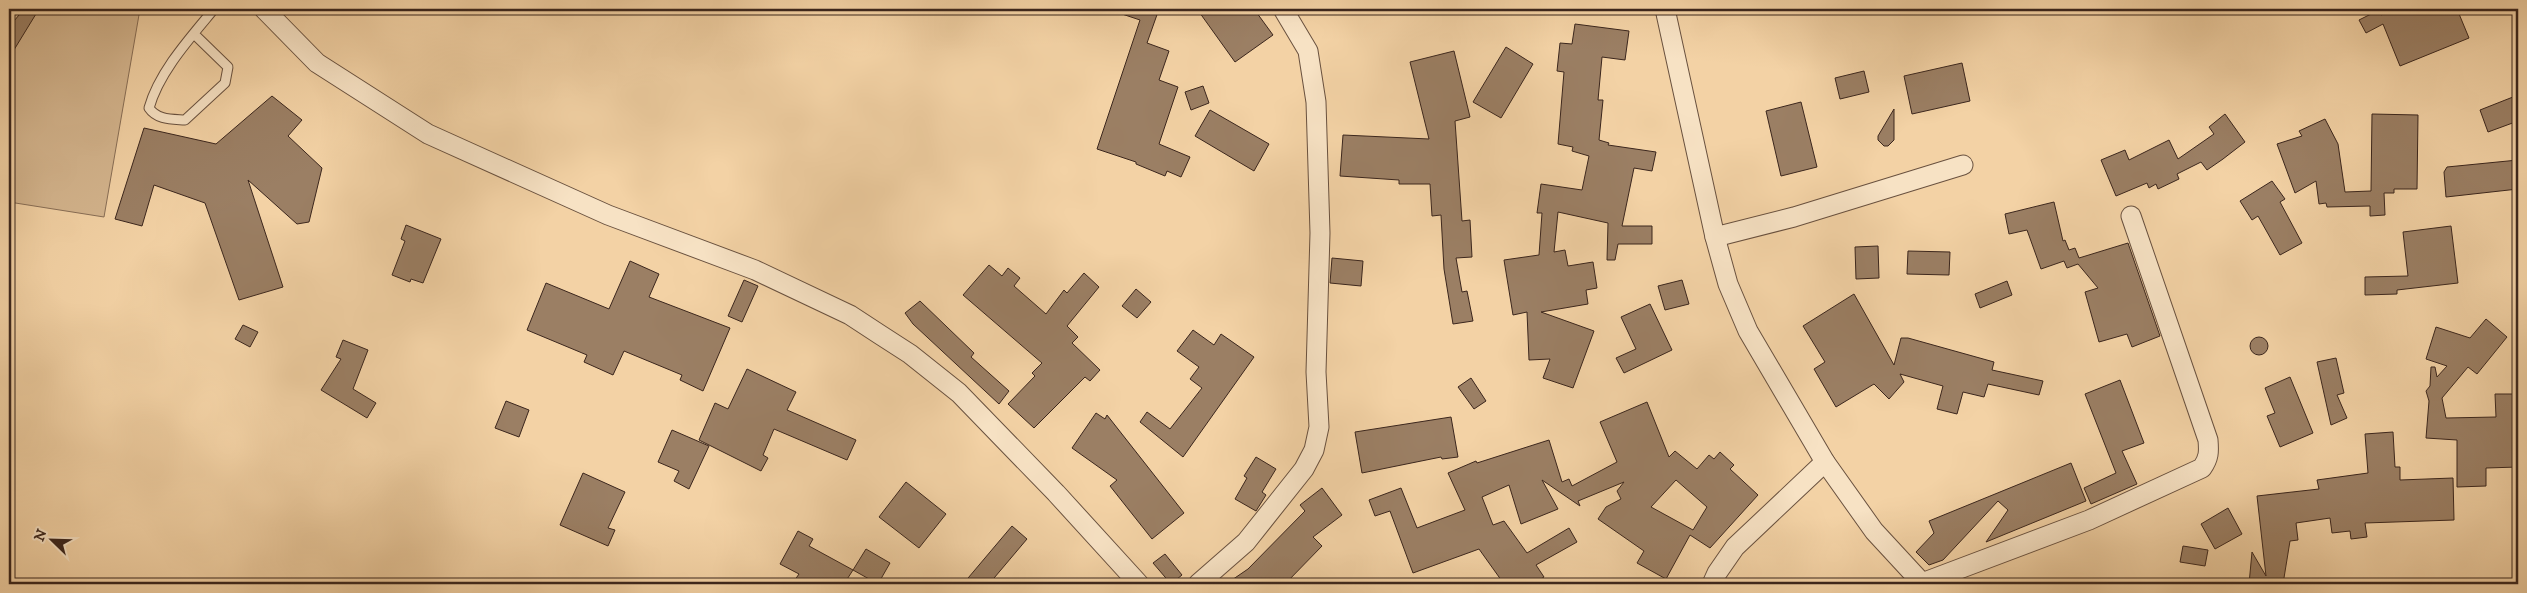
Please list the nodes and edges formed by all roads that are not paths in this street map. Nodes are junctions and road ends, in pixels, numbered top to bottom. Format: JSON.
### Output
{"nodes":[{"id":1,"x":214,"y":9,"type":"edge"},
{"id":2,"x":1283,"y":9,"type":"edge"},
{"id":3,"x":1665,"y":9,"type":"edge"},
{"id":4,"x":268,"y":10,"type":"edge"},
{"id":5,"x":194,"y":34,"type":"junction"},
{"id":6,"x":1963,"y":166,"type":"dead end"},
{"id":7,"x":2131,"y":216,"type":"dead end"},
{"id":8,"x":1715,"y":237,"type":"junction"},
{"id":9,"x":1825,"y":462,"type":"junction"},
{"id":10,"x":1139,"y":584,"type":"edge"},
{"id":11,"x":1198,"y":584,"type":"edge"},
{"id":12,"x":1712,"y":584,"type":"edge"},
{"id":13,"x":1923,"y":584,"type":"edge"}],
"edges":[{"from":1,"to":5,"type":"lane"},
{"from":2,"to":11,"type":"street"},
{"from":3,"to":8,"type":"street"},
{"from":4,"to":10,"type":"street"},
{"from":5,"to":5,"type":"lane"},
{"from":6,"to":8,"type":"street"},
{"from":7,"to":13,"type":"street"},
{"from":8,"to":9,"type":"street"},
{"from":9,"to":12,"type":"street"},
{"from":9,"to":13,"type":"street"}]}
